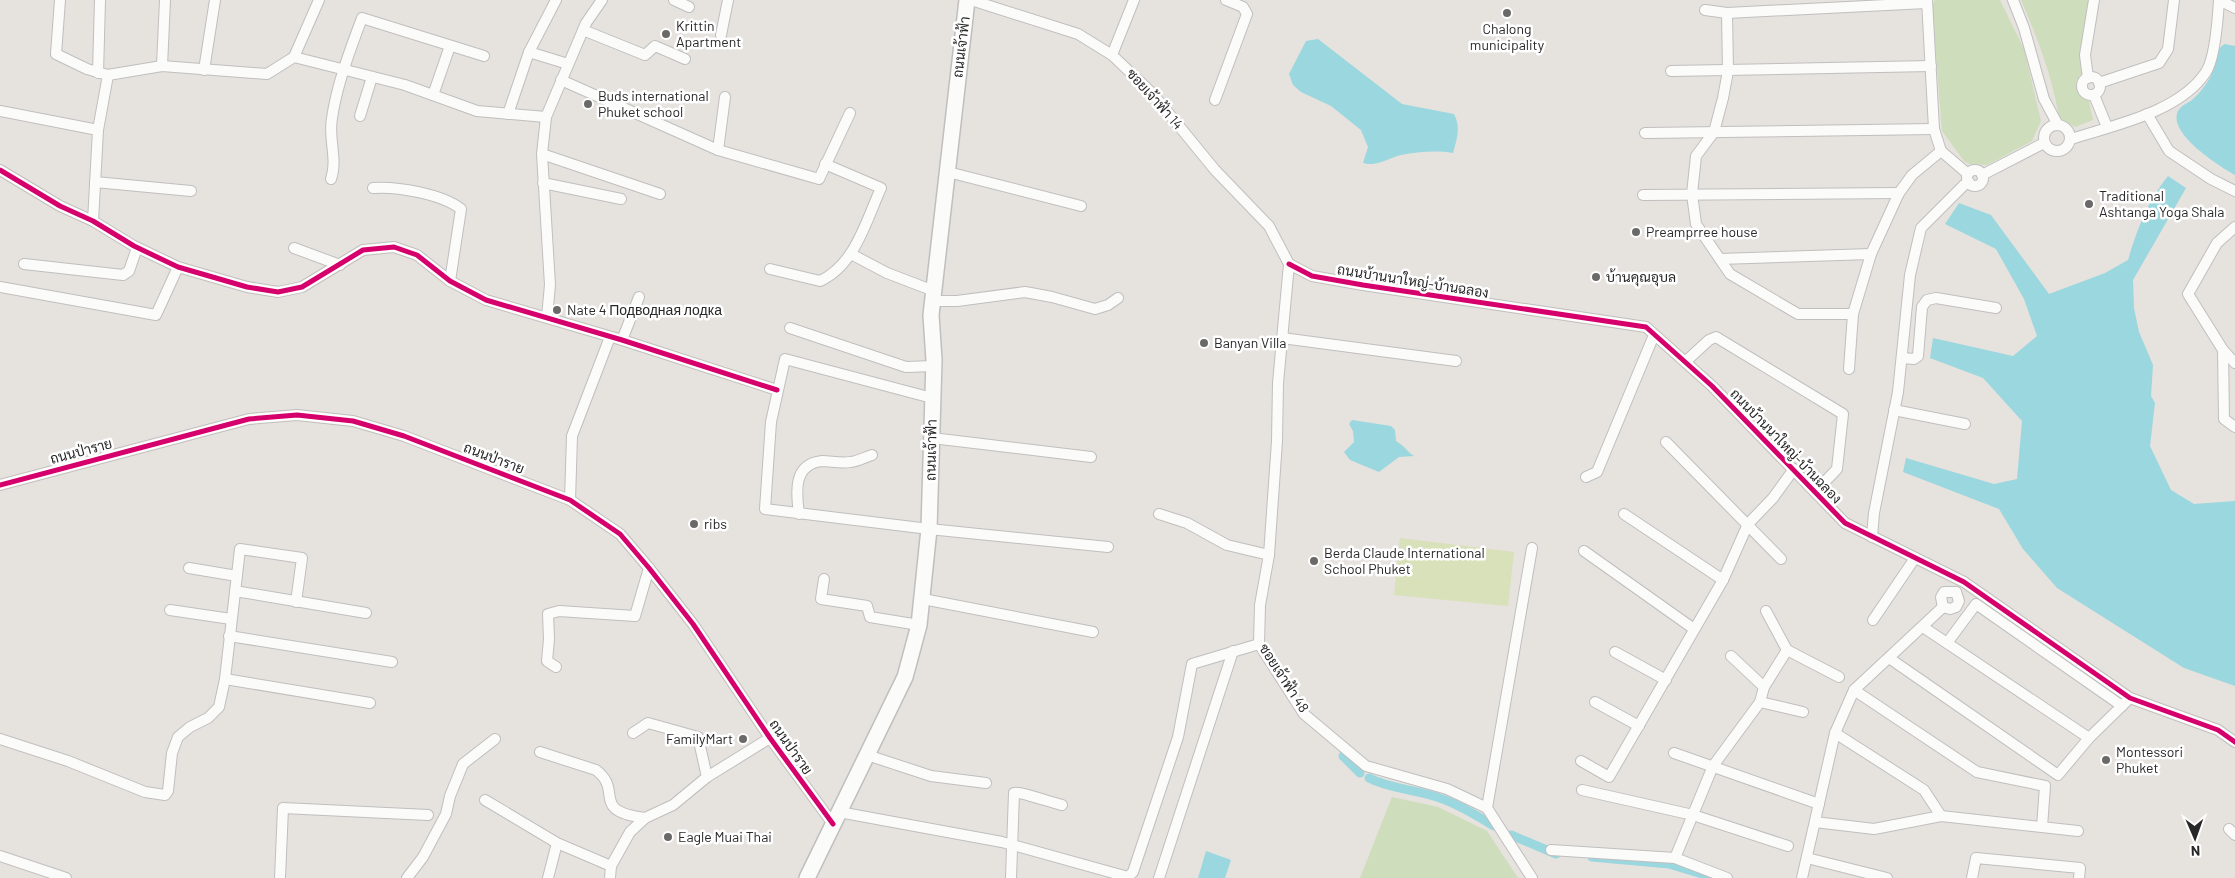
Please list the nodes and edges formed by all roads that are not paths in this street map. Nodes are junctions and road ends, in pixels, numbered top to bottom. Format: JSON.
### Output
{"nodes":[{"id":1,"x":60,"y":0,"type":"edge"},
{"id":2,"x":100,"y":0,"type":"edge"},
{"id":3,"x":165,"y":0,"type":"edge"},
{"id":4,"x":215,"y":0,"type":"edge"},
{"id":5,"x":319,"y":0,"type":"edge"},
{"id":6,"x":556,"y":0,"type":"edge"},
{"id":7,"x":602,"y":0,"type":"edge"},
{"id":8,"x":674,"y":0,"type":"edge"},
{"id":9,"x":728,"y":0,"type":"edge"},
{"id":10,"x":967,"y":0,"type":"edge"},
{"id":11,"x":971,"y":0,"type":"edge"},
{"id":12,"x":1134,"y":0,"type":"edge"},
{"id":13,"x":1226,"y":0,"type":"edge"},
{"id":14,"x":2013,"y":0,"type":"edge"},
{"id":15,"x":2094,"y":0,"type":"edge"},
{"id":16,"x":2174,"y":0,"type":"edge"},
{"id":17,"x":1927,"y":1,"type":"edge"},
{"id":18,"x":688,"y":7,"type":"dead end"},
{"id":19,"x":2235,"y":8,"type":"edge"},
{"id":20,"x":1705,"y":10,"type":"dead end"},
{"id":21,"x":1727,"y":13,"type":"junction"},
{"id":22,"x":583,"y":30,"type":"junction"},
{"id":23,"x":721,"y":35,"type":"dead end"},
{"id":24,"x":450,"y":46,"type":"junction"},
{"id":25,"x":529,"y":52,"type":"junction"},
{"id":26,"x":1112,"y":55,"type":"junction"},
{"id":27,"x":484,"y":56,"type":"dead end"},
{"id":28,"x":294,"y":57,"type":"junction"},
{"id":29,"x":685,"y":59,"type":"dead end"},
{"id":30,"x":568,"y":64,"type":"junction"},
{"id":31,"x":162,"y":66,"type":"junction"},
{"id":32,"x":1931,"y":66,"type":"junction"},
{"id":33,"x":204,"y":70,"type":"junction"},
{"id":34,"x":344,"y":70,"type":"junction"},
{"id":35,"x":1671,"y":71,"type":"dead end"},
{"id":36,"x":1728,"y":71,"type":"junction"},
{"id":37,"x":103,"y":74,"type":"junction"},
{"id":38,"x":372,"y":77,"type":"junction"},
{"id":39,"x":2088,"y":78,"type":"junction"},
{"id":40,"x":561,"y":80,"type":"junction"},
{"id":41,"x":2099,"y":84,"type":"junction"},
{"id":42,"x":2094,"y":95,"type":"junction"},
{"id":43,"x":433,"y":96,"type":"junction"},
{"id":44,"x":724,"y":97,"type":"dead end"},
{"id":45,"x":1215,"y":100,"type":"dead end"},
{"id":46,"x":0,"y":111,"type":"edge"},
{"id":47,"x":850,"y":113,"type":"dead end"},
{"id":48,"x":508,"y":114,"type":"junction"},
{"id":49,"x":2148,"y":114,"type":"junction"},
{"id":50,"x":360,"y":116,"type":"dead end"},
{"id":51,"x":546,"y":117,"type":"junction"},
{"id":52,"x":2058,"y":125,"type":"junction"},
{"id":53,"x":2107,"y":127,"type":"junction"},
{"id":54,"x":1934,"y":129,"type":"junction"},
{"id":55,"x":98,"y":130,"type":"junction"},
{"id":56,"x":1714,"y":132,"type":"junction"},
{"id":57,"x":1646,"y":133,"type":"dead end"},
{"id":58,"x":2071,"y":138,"type":"junction"},
{"id":59,"x":2044,"y":143,"type":"junction"},
{"id":60,"x":718,"y":150,"type":"junction"},
{"id":61,"x":1941,"y":151,"type":"junction"},
{"id":62,"x":542,"y":154,"type":"junction"},
{"id":63,"x":825,"y":164,"type":"junction"},
{"id":64,"x":0,"y":170,"type":"edge"},
{"id":65,"x":948,"y":172,"type":"junction"},
{"id":66,"x":1968,"y":178,"type":"junction"},
{"id":67,"x":331,"y":179,"type":"dead end"},
{"id":68,"x":95,"y":182,"type":"junction"},
{"id":69,"x":542,"y":183,"type":"junction"},
{"id":70,"x":373,"y":188,"type":"dead end"},
{"id":71,"x":191,"y":191,"type":"dead end"},
{"id":72,"x":2235,"y":191,"type":"edge"},
{"id":73,"x":1899,"y":193,"type":"junction"},
{"id":74,"x":660,"y":194,"type":"dead end"},
{"id":75,"x":1692,"y":194,"type":"junction"},
{"id":76,"x":1643,"y":195,"type":"dead end"},
{"id":77,"x":621,"y":199,"type":"dead end"},
{"id":78,"x":1081,"y":206,"type":"dead end"},
{"id":79,"x":93,"y":221,"type":"junction"},
{"id":80,"x":2235,"y":227,"type":"edge"},
{"id":81,"x":137,"y":248,"type":"junction"},
{"id":82,"x":294,"y":248,"type":"dead end"},
{"id":83,"x":851,"y":254,"type":"junction"},
{"id":84,"x":1871,"y":254,"type":"junction"},
{"id":85,"x":1720,"y":259,"type":"junction"},
{"id":86,"x":24,"y":264,"type":"dead end"},
{"id":87,"x":1289,"y":264,"type":"junction"},
{"id":88,"x":340,"y":265,"type":"junction"},
{"id":89,"x":178,"y":267,"type":"junction"},
{"id":90,"x":770,"y":269,"type":"dead end"},
{"id":91,"x":450,"y":281,"type":"junction"},
{"id":92,"x":0,"y":287,"type":"edge"},
{"id":93,"x":639,"y":296,"type":"dead end"},
{"id":94,"x":934,"y":296,"type":"junction"},
{"id":95,"x":1118,"y":298,"type":"dead end"},
{"id":96,"x":1996,"y":308,"type":"dead end"},
{"id":97,"x":1853,"y":314,"type":"junction"},
{"id":98,"x":547,"y":317,"type":"junction"},
{"id":99,"x":790,"y":328,"type":"dead end"},
{"id":100,"x":1654,"y":335,"type":"junction"},
{"id":101,"x":610,"y":336,"type":"junction"},
{"id":102,"x":1282,"y":338,"type":"junction"},
{"id":103,"x":622,"y":340,"type":"junction"},
{"id":104,"x":2223,"y":350,"type":"junction"},
{"id":105,"x":1902,"y":358,"type":"junction"},
{"id":106,"x":1456,"y":361,"type":"dead end"},
{"id":107,"x":1685,"y":362,"type":"junction"},
{"id":108,"x":2235,"y":363,"type":"edge"},
{"id":109,"x":934,"y":366,"type":"junction"},
{"id":110,"x":1849,"y":369,"type":"dead end"},
{"id":111,"x":777,"y":390,"type":"junction"},
{"id":112,"x":932,"y":398,"type":"junction"},
{"id":113,"x":1894,"y":410,"type":"junction"},
{"id":114,"x":1965,"y":424,"type":"dead end"},
{"id":115,"x":2235,"y":427,"type":"edge"},
{"id":116,"x":932,"y":438,"type":"junction"},
{"id":117,"x":1666,"y":442,"type":"dead end"},
{"id":118,"x":872,"y":455,"type":"dead end"},
{"id":119,"x":1091,"y":457,"type":"dead end"},
{"id":120,"x":1794,"y":469,"type":"junction"},
{"id":121,"x":1586,"y":477,"type":"dead end"},
{"id":122,"x":0,"y":485,"type":"edge"},
{"id":123,"x":1815,"y":492,"type":"junction"},
{"id":124,"x":570,"y":500,"type":"junction"},
{"id":125,"x":799,"y":514,"type":"junction"},
{"id":126,"x":1159,"y":514,"type":"dead end"},
{"id":127,"x":1624,"y":514,"type":"dead end"},
{"id":128,"x":1748,"y":524,"type":"junction"},
{"id":129,"x":929,"y":529,"type":"junction"},
{"id":130,"x":1872,"y":537,"type":"junction"},
{"id":131,"x":1108,"y":546,"type":"dead end"},
{"id":132,"x":1532,"y":548,"type":"dead end"},
{"id":133,"x":1584,"y":551,"type":"dead end"},
{"id":134,"x":1268,"y":555,"type":"junction"},
{"id":135,"x":1915,"y":558,"type":"junction"},
{"id":136,"x":1781,"y":559,"type":"dead end"},
{"id":137,"x":189,"y":568,"type":"dead end"},
{"id":138,"x":649,"y":568,"type":"junction"},
{"id":139,"x":237,"y":576,"type":"junction"},
{"id":140,"x":824,"y":579,"type":"dead end"},
{"id":141,"x":1723,"y":580,"type":"junction"},
{"id":142,"x":1964,"y":582,"type":"junction"},
{"id":143,"x":235,"y":591,"type":"junction"},
{"id":144,"x":922,"y":599,"type":"junction"},
{"id":145,"x":296,"y":602,"type":"junction"},
{"id":146,"x":170,"y":610,"type":"dead end"},
{"id":147,"x":1766,"y":611,"type":"dead end"},
{"id":148,"x":366,"y":613,"type":"dead end"},
{"id":149,"x":231,"y":619,"type":"junction"},
{"id":150,"x":1873,"y":620,"type":"dead end"},
{"id":151,"x":919,"y":625,"type":"junction"},
{"id":152,"x":1923,"y":627,"type":"junction"},
{"id":153,"x":1694,"y":630,"type":"junction"},
{"id":154,"x":1093,"y":632,"type":"dead end"},
{"id":155,"x":229,"y":636,"type":"junction"},
{"id":156,"x":1259,"y":644,"type":"junction"},
{"id":157,"x":1947,"y":644,"type":"junction"},
{"id":158,"x":1233,"y":650,"type":"junction"},
{"id":159,"x":1787,"y":650,"type":"junction"},
{"id":160,"x":1615,"y":652,"type":"dead end"},
{"id":161,"x":1731,"y":656,"type":"dead end"},
{"id":162,"x":1889,"y":658,"type":"junction"},
{"id":163,"x":392,"y":662,"type":"dead end"},
{"id":164,"x":556,"y":667,"type":"dead end"},
{"id":165,"x":1839,"y":676,"type":"dead end"},
{"id":166,"x":225,"y":679,"type":"junction"},
{"id":167,"x":1666,"y":680,"type":"junction"},
{"id":168,"x":1764,"y":687,"type":"junction"},
{"id":169,"x":1854,"y":690,"type":"junction"},
{"id":170,"x":2130,"y":698,"type":"junction"},
{"id":171,"x":1595,"y":702,"type":"dead end"},
{"id":172,"x":1760,"y":702,"type":"junction"},
{"id":173,"x":370,"y":703,"type":"dead end"},
{"id":174,"x":2122,"y":706,"type":"junction"},
{"id":175,"x":1803,"y":712,"type":"dead end"},
{"id":176,"x":1639,"y":726,"type":"junction"},
{"id":177,"x":633,"y":733,"type":"dead end"},
{"id":178,"x":1835,"y":733,"type":"junction"},
{"id":179,"x":770,"y":738,"type":"junction"},
{"id":180,"x":2089,"y":738,"type":"junction"},
{"id":181,"x":0,"y":739,"type":"edge"},
{"id":182,"x":495,"y":739,"type":"dead end"},
{"id":183,"x":2235,"y":742,"type":"edge"},
{"id":184,"x":540,"y":752,"type":"dead end"},
{"id":185,"x":1674,"y":753,"type":"dead end"},
{"id":186,"x":867,"y":755,"type":"junction"},
{"id":187,"x":1581,"y":762,"type":"dead end"},
{"id":188,"x":1713,"y":766,"type":"junction"},
{"id":189,"x":708,"y":777,"type":"junction"},
{"id":190,"x":986,"y":783,"type":"dead end"},
{"id":191,"x":1582,"y":790,"type":"dead end"},
{"id":192,"x":485,"y":800,"type":"dead end"},
{"id":193,"x":1820,"y":804,"type":"junction"},
{"id":194,"x":1062,"y":805,"type":"dead end"},
{"id":195,"x":1487,"y":808,"type":"junction"},
{"id":196,"x":428,"y":815,"type":"dead end"},
{"id":197,"x":1693,"y":815,"type":"junction"},
{"id":198,"x":1941,"y":816,"type":"junction"},
{"id":199,"x":646,"y":818,"type":"junction"},
{"id":200,"x":836,"y":818,"type":"junction"},
{"id":201,"x":1815,"y":822,"type":"junction"},
{"id":202,"x":2042,"y":827,"type":"junction"},
{"id":203,"x":2078,"y":831,"type":"dead end"},
{"id":204,"x":557,"y":843,"type":"junction"},
{"id":205,"x":1011,"y":844,"type":"junction"},
{"id":206,"x":1788,"y":846,"type":"dead end"},
{"id":207,"x":1551,"y":850,"type":"dead end"},
{"id":208,"x":0,"y":856,"type":"edge"},
{"id":209,"x":1675,"y":858,"type":"junction"},
{"id":210,"x":1807,"y":858,"type":"junction"},
{"id":211,"x":611,"y":866,"type":"junction"},
{"id":212,"x":66,"y":878,"type":"edge"},
{"id":213,"x":280,"y":878,"type":"edge"},
{"id":214,"x":407,"y":878,"type":"edge"},
{"id":215,"x":548,"y":878,"type":"edge"},
{"id":216,"x":610,"y":878,"type":"edge"},
{"id":217,"x":807,"y":878,"type":"edge"},
{"id":218,"x":1011,"y":878,"type":"edge"},
{"id":219,"x":1128,"y":878,"type":"edge"},
{"id":220,"x":1159,"y":878,"type":"edge"},
{"id":221,"x":1532,"y":878,"type":"edge"},
{"id":222,"x":1727,"y":878,"type":"edge"},
{"id":223,"x":1802,"y":878,"type":"edge"},
{"id":224,"x":1887,"y":878,"type":"edge"},
{"id":225,"x":1972,"y":878,"type":"edge"},
{"id":226,"x":2079,"y":878,"type":"edge"}],
"edges":[{"from":1,"to":37,"type":"street"},
{"from":2,"to":37,"type":"street"},
{"from":3,"to":31,"type":"street"},
{"from":4,"to":33,"type":"street"},
{"from":5,"to":28,"type":"street"},
{"from":6,"to":25,"type":"street"},
{"from":7,"to":22,"type":"street"},
{"from":8,"to":18,"type":"street"},
{"from":9,"to":23,"type":"street"},
{"from":10,"to":65,"type":"main road","name":"ถนนเจ้าฟ้า"},
{"from":11,"to":26,"type":"street","name":"ซอยเจ้าฟ้า 14"},
{"from":12,"to":26,"type":"street"},
{"from":13,"to":45,"type":"street"},
{"from":14,"to":52,"type":"street"},
{"from":15,"to":39,"type":"street"},
{"from":16,"to":41,"type":"street"},
{"from":17,"to":21,"type":"street"},
{"from":17,"to":32,"type":"street"},
{"from":19,"to":49,"type":"street"},
{"from":20,"to":21,"type":"street"},
{"from":21,"to":36,"type":"street"},
{"from":22,"to":29,"type":"street"},
{"from":22,"to":30,"type":"street"},
{"from":24,"to":27,"type":"street"},
{"from":24,"to":34,"type":"street"},
{"from":24,"to":43,"type":"street"},
{"from":25,"to":30,"type":"street"},
{"from":25,"to":48,"type":"street"},
{"from":26,"to":87,"type":"street","name":"ซอยเจ้าฟ้า 14"},
{"from":28,"to":33,"type":"street"},
{"from":28,"to":34,"type":"street"},
{"from":30,"to":40,"type":"street"},
{"from":31,"to":33,"type":"street"},
{"from":31,"to":37,"type":"street"},
{"from":32,"to":36,"type":"street"},
{"from":32,"to":54,"type":"street"},
{"from":34,"to":38,"type":"street"},
{"from":34,"to":67,"type":"street"},
{"from":35,"to":36,"type":"street"},
{"from":36,"to":56,"type":"street"},
{"from":37,"to":55,"type":"street"},
{"from":38,"to":43,"type":"street"},
{"from":38,"to":50,"type":"street"},
{"from":39,"to":41,"type":"street"},
{"from":39,"to":42,"type":"street"},
{"from":40,"to":51,"type":"street"},
{"from":40,"to":60,"type":"street"},
{"from":41,"to":42,"type":"street"},
{"from":42,"to":53,"type":"street"},
{"from":43,"to":48,"type":"street"},
{"from":44,"to":60,"type":"street"},
{"from":46,"to":55,"type":"street"},
{"from":47,"to":63,"type":"street"},
{"from":48,"to":51,"type":"street"},
{"from":49,"to":53,"type":"street"},
{"from":49,"to":72,"type":"street"},
{"from":51,"to":62,"type":"street"},
{"from":52,"to":58,"type":"street"},
{"from":52,"to":59,"type":"street"},
{"from":53,"to":58,"type":"street"},
{"from":54,"to":56,"type":"street"},
{"from":54,"to":61,"type":"street"},
{"from":55,"to":68,"type":"street"},
{"from":56,"to":57,"type":"street"},
{"from":56,"to":75,"type":"street"},
{"from":58,"to":59,"type":"street"},
{"from":59,"to":66,"type":"street"},
{"from":60,"to":63,"type":"street"},
{"from":61,"to":66,"type":"street"},
{"from":61,"to":73,"type":"street"},
{"from":62,"to":69,"type":"street"},
{"from":62,"to":74,"type":"street"},
{"from":63,"to":83,"type":"street"},
{"from":64,"to":79,"type":"street"},
{"from":65,"to":78,"type":"street"},
{"from":65,"to":94,"type":"main road","name":"ถนนเจ้าฟ้า"},
{"from":66,"to":105,"type":"street"},
{"from":68,"to":71,"type":"street"},
{"from":68,"to":79,"type":"street"},
{"from":69,"to":77,"type":"street"},
{"from":69,"to":98,"type":"street"},
{"from":70,"to":91,"type":"street"},
{"from":73,"to":75,"type":"street"},
{"from":73,"to":84,"type":"street"},
{"from":75,"to":76,"type":"street"},
{"from":75,"to":85,"type":"street"},
{"from":79,"to":81,"type":"street"},
{"from":80,"to":104,"type":"street"},
{"from":81,"to":86,"type":"street"},
{"from":81,"to":89,"type":"street"},
{"from":82,"to":88,"type":"street"},
{"from":83,"to":90,"type":"street"},
{"from":83,"to":94,"type":"street"},
{"from":84,"to":85,"type":"street"},
{"from":84,"to":97,"type":"street"},
{"from":85,"to":97,"type":"street"},
{"from":87,"to":100,"type":"street","name":"ถนนบ้านนาใหญ่-บ้านฉลอง"},
{"from":87,"to":102,"type":"street","name":"ซอยเจ้าฟ้า 48"},
{"from":88,"to":89,"type":"street"},
{"from":88,"to":91,"type":"street"},
{"from":89,"to":92,"type":"street"},
{"from":91,"to":98,"type":"street"},
{"from":93,"to":103,"type":"street"},
{"from":94,"to":95,"type":"street"},
{"from":94,"to":109,"type":"main road","name":"ถนนเจ้าฟ้า"},
{"from":96,"to":105,"type":"street"},
{"from":97,"to":110,"type":"street"},
{"from":98,"to":101,"type":"street"},
{"from":99,"to":109,"type":"street"},
{"from":100,"to":107,"type":"street","name":"ถนนบ้านนาใหญ่-บ้านฉลอง"},
{"from":100,"to":121,"type":"street"},
{"from":101,"to":103,"type":"street"},
{"from":101,"to":124,"type":"street"},
{"from":102,"to":106,"type":"street"},
{"from":102,"to":134,"type":"street","name":"ซอยเจ้าฟ้า 48"},
{"from":103,"to":111,"type":"street"},
{"from":104,"to":108,"type":"street"},
{"from":104,"to":115,"type":"street"},
{"from":105,"to":113,"type":"street"},
{"from":107,"to":120,"type":"street","name":"ถนนบ้านนาใหญ่-บ้านฉลอง"},
{"from":107,"to":123,"type":"street"},
{"from":109,"to":112,"type":"main road","name":"ถนนเจ้าฟ้า"},
{"from":111,"to":112,"type":"street"},
{"from":111,"to":125,"type":"street"},
{"from":112,"to":116,"type":"main road","name":"ถนนเจ้าฟ้า"},
{"from":113,"to":114,"type":"street"},
{"from":113,"to":130,"type":"street"},
{"from":116,"to":119,"type":"street"},
{"from":116,"to":129,"type":"main road","name":"ถนนเจ้าฟ้า"},
{"from":117,"to":128,"type":"street"},
{"from":118,"to":125,"type":"street"},
{"from":120,"to":123,"type":"street","name":"ถนนบ้านนาใหญ่-บ้านฉลอง"},
{"from":120,"to":128,"type":"street"},
{"from":122,"to":124,"type":"street","name":"ถนนป่าราย"},
{"from":123,"to":130,"type":"street","name":"ถนนบ้านนาใหญ่-บ้านฉลอง"},
{"from":124,"to":138,"type":"street","name":"ถนนป่าราย"},
{"from":125,"to":129,"type":"street"},
{"from":126,"to":134,"type":"street"},
{"from":127,"to":141,"type":"street"},
{"from":128,"to":136,"type":"street"},
{"from":128,"to":141,"type":"street"},
{"from":129,"to":131,"type":"street"},
{"from":129,"to":144,"type":"main road","name":"ถนนเจ้าฟ้า"},
{"from":130,"to":135,"type":"street","name":"ถนนบ้านนาใหญ่-บ้านฉลอง"},
{"from":132,"to":195,"type":"street"},
{"from":133,"to":153,"type":"street"},
{"from":134,"to":156,"type":"street","name":"ซอยเจ้าฟ้า 48"},
{"from":135,"to":142,"type":"street","name":"ถนนบ้านนาใหญ่-บ้านฉลอง"},
{"from":135,"to":150,"type":"street"},
{"from":137,"to":139,"type":"street"},
{"from":138,"to":164,"type":"street"},
{"from":138,"to":179,"type":"street","name":"ถนนป่าราย"},
{"from":139,"to":143,"type":"street"},
{"from":139,"to":145,"type":"street"},
{"from":140,"to":151,"type":"street"},
{"from":141,"to":153,"type":"street"},
{"from":142,"to":152,"type":"street"},
{"from":142,"to":170,"type":"street","name":"ถนนบ้านนาใหญ่-บ้านฉลอง"},
{"from":143,"to":145,"type":"street"},
{"from":143,"to":149,"type":"street"},
{"from":144,"to":151,"type":"main road","name":"ถนนเจ้าฟ้า"},
{"from":144,"to":154,"type":"street"},
{"from":145,"to":148,"type":"street"},
{"from":146,"to":149,"type":"street"},
{"from":147,"to":159,"type":"street"},
{"from":149,"to":155,"type":"street"},
{"from":151,"to":186,"type":"main road","name":"ถนนเจ้าฟ้า"},
{"from":152,"to":157,"type":"street"},
{"from":152,"to":162,"type":"street"},
{"from":153,"to":167,"type":"street"},
{"from":155,"to":163,"type":"street"},
{"from":155,"to":166,"type":"street"},
{"from":156,"to":158,"type":"street"},
{"from":156,"to":195,"type":"street","name":"ซอยเจ้าฟ้า 48"},
{"from":157,"to":174,"type":"street"},
{"from":157,"to":180,"type":"street"},
{"from":158,"to":219,"type":"street"},
{"from":158,"to":220,"type":"street"},
{"from":159,"to":165,"type":"street"},
{"from":159,"to":168,"type":"street"},
{"from":160,"to":167,"type":"street"},
{"from":161,"to":168,"type":"street"},
{"from":162,"to":169,"type":"street"},
{"from":162,"to":180,"type":"street"},
{"from":166,"to":173,"type":"street"},
{"from":166,"to":181,"type":"street"},
{"from":167,"to":176,"type":"street"},
{"from":168,"to":172,"type":"street"},
{"from":169,"to":178,"type":"street"},
{"from":169,"to":202,"type":"street"},
{"from":170,"to":174,"type":"street"},
{"from":170,"to":183,"type":"street","name":"ถนนบ้านนาใหญ่-บ้านฉลอง"},
{"from":171,"to":176,"type":"street"},
{"from":172,"to":175,"type":"street"},
{"from":172,"to":188,"type":"street"},
{"from":174,"to":180,"type":"street"},
{"from":176,"to":187,"type":"street"},
{"from":177,"to":189,"type":"street"},
{"from":178,"to":193,"type":"street"},
{"from":178,"to":198,"type":"street"},
{"from":179,"to":189,"type":"street"},
{"from":179,"to":200,"type":"street","name":"ถนนป่าราย"},
{"from":182,"to":214,"type":"street"},
{"from":184,"to":199,"type":"street"},
{"from":185,"to":188,"type":"street"},
{"from":186,"to":190,"type":"street"},
{"from":186,"to":200,"type":"main road","name":"ถนนเจ้าฟ้า"},
{"from":188,"to":193,"type":"street"},
{"from":188,"to":197,"type":"street"},
{"from":189,"to":199,"type":"street"},
{"from":191,"to":197,"type":"street"},
{"from":192,"to":204,"type":"street"},
{"from":193,"to":201,"type":"street"},
{"from":194,"to":205,"type":"street"},
{"from":195,"to":221,"type":"street"},
{"from":196,"to":213,"type":"street"},
{"from":197,"to":206,"type":"street"},
{"from":197,"to":209,"type":"street"},
{"from":198,"to":201,"type":"street"},
{"from":198,"to":202,"type":"street"},
{"from":199,"to":211,"type":"street"},
{"from":200,"to":205,"type":"street"},
{"from":200,"to":217,"type":"main road","name":"ถนนเจ้าฟ้า"},
{"from":201,"to":210,"type":"street"},
{"from":202,"to":203,"type":"street"},
{"from":204,"to":211,"type":"street"},
{"from":204,"to":215,"type":"street"},
{"from":205,"to":218,"type":"street"},
{"from":205,"to":219,"type":"street"},
{"from":207,"to":209,"type":"street"},
{"from":208,"to":212,"type":"street"},
{"from":209,"to":222,"type":"street"},
{"from":210,"to":223,"type":"street"},
{"from":210,"to":224,"type":"street"},
{"from":211,"to":216,"type":"street"},
{"from":225,"to":226,"type":"street"}]}
